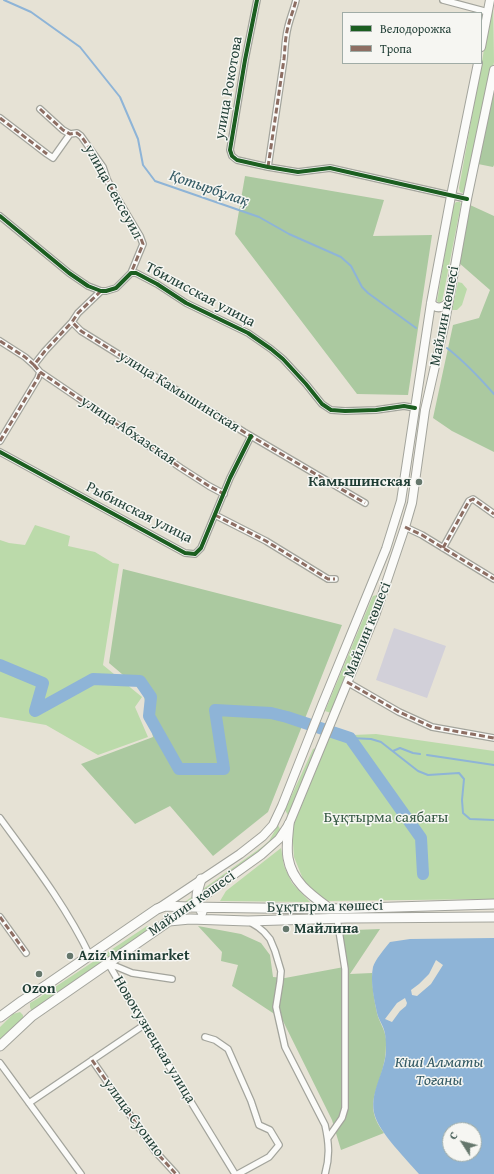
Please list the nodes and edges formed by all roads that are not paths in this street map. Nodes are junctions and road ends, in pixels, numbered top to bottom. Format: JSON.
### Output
{"nodes":[{"id":1,"x":257,"y":0,"type":"edge"},
{"id":2,"x":296,"y":0,"type":"edge"},
{"id":3,"x":443,"y":0,"type":"edge"},
{"id":4,"x":490,"y":0,"type":"edge"},
{"id":5,"x":488,"y":12,"type":"junction"},
{"id":6,"x":482,"y":42,"type":"edge"},
{"id":7,"x":478,"y":64,"type":"edge"},
{"id":8,"x":494,"y":70,"type":"edge"},
{"id":9,"x":40,"y":109,"type":"dead end"},
{"id":10,"x":0,"y":118,"type":"edge"},
{"id":11,"x":70,"y":134,"type":"junction"},
{"id":12,"x":268,"y":167,"type":"junction"},
{"id":13,"x":451,"y":196,"type":"junction"},
{"id":14,"x":467,"y":199,"type":"junction"},
{"id":15,"x":0,"y":216,"type":"edge"},
{"id":16,"x":131,"y":273,"type":"junction"},
{"id":17,"x":101,"y":291,"type":"junction"},
{"id":18,"x":431,"y":303,"type":"junction"},
{"id":19,"x":448,"y":303,"type":"junction"},
{"id":20,"x":72,"y":322,"type":"junction"},
{"id":21,"x":0,"y":341,"type":"edge"},
{"id":22,"x":34,"y":365,"type":"junction"},
{"id":23,"x":40,"y":372,"type":"junction"},
{"id":24,"x":415,"y":408,"type":"junction"},
{"id":25,"x":251,"y":436,"type":"junction"},
{"id":26,"x":0,"y":441,"type":"edge"},
{"id":27,"x":0,"y":452,"type":"edge"},
{"id":28,"x":224,"y":494,"type":"junction"},
{"id":29,"x":365,"y":503,"type":"dead end"},
{"id":30,"x":494,"y":514,"type":"edge"},
{"id":31,"x":215,"y":516,"type":"junction"},
{"id":32,"x":405,"y":527,"type":"junction"},
{"id":33,"x":443,"y":548,"type":"junction"},
{"id":34,"x":335,"y":579,"type":"dead end"},
{"id":35,"x":494,"y":579,"type":"edge"},
{"id":36,"x":347,"y":682,"type":"junction"},
{"id":37,"x":494,"y":738,"type":"edge"},
{"id":38,"x":0,"y":818,"type":"edge"},
{"id":39,"x":289,"y":824,"type":"junction"},
{"id":40,"x":201,"y":879,"type":"junction"},
{"id":41,"x":198,"y":904,"type":"junction"},
{"id":42,"x":494,"y":904,"type":"edge"},
{"id":43,"x":188,"y":907,"type":"junction"},
{"id":44,"x":157,"y":909,"type":"junction"},
{"id":45,"x":330,"y":909,"type":"junction"},
{"id":46,"x":494,"y":916,"type":"edge"},
{"id":47,"x":0,"y":917,"type":"edge"},
{"id":48,"x":337,"y":918,"type":"junction"},
{"id":49,"x":209,"y":920,"type":"junction"},
{"id":50,"x":169,"y":921,"type":"junction"},
{"id":51,"x":248,"y":921,"type":"junction"},
{"id":52,"x":26,"y":953,"type":"dead end"},
{"id":53,"x":90,"y":956,"type":"junction"},
{"id":54,"x":108,"y":963,"type":"junction"},
{"id":55,"x":172,"y":978,"type":"dead end"},
{"id":56,"x":22,"y":1001,"type":"junction"},
{"id":57,"x":32,"y":1016,"type":"junction"},
{"id":58,"x":0,"y":1017,"type":"edge"},
{"id":59,"x":144,"y":1025,"type":"junction"},
{"id":60,"x":205,"y":1037,"type":"dead end"},
{"id":61,"x":0,"y":1046,"type":"edge"},
{"id":62,"x":92,"y":1060,"type":"junction"},
{"id":63,"x":0,"y":1064,"type":"edge"},
{"id":64,"x":29,"y":1103,"type":"junction"},
{"id":65,"x":328,"y":1138,"type":"junction"},
{"id":66,"x":81,"y":1174,"type":"edge"},
{"id":67,"x":176,"y":1174,"type":"edge"},
{"id":68,"x":237,"y":1174,"type":"edge"},
{"id":69,"x":325,"y":1174,"type":"edge"}],
"edges":[{"from":1,"to":12,"type":"street","name":"улица Рокотова"},
{"from":2,"to":12,"type":"street"},
{"from":3,"to":5,"type":"street"},
{"from":4,"to":5,"type":"main road"},
{"from":5,"to":6,"type":"main road"},
{"from":7,"to":13,"type":"main road","name":"Майлин көшесі"},
{"from":8,"to":14,"type":"main road","name":"Майлин көшесі"},
{"from":9,"to":11,"type":"street","name":"улица Сексеуил"},
{"from":10,"to":11,"type":"street"},
{"from":11,"to":16,"type":"street","name":"улица Сексеуил"},
{"from":12,"to":13,"type":"street","name":"улица Рокотова"},
{"from":13,"to":14,"type":"street","name":"улица Рокотова"},
{"from":13,"to":18,"type":"main road","name":"Майлин көшесі"},
{"from":14,"to":19,"type":"main road","name":"Майлин көшесі"},
{"from":15,"to":17,"type":"street"},
{"from":16,"to":17,"type":"street","name":"Тбилисская улица"},
{"from":16,"to":24,"type":"street","name":"Тбилисская улица"},
{"from":17,"to":20,"type":"street"},
{"from":18,"to":19,"type":"main road"},
{"from":18,"to":24,"type":"main road","name":"Майлин көшесі"},
{"from":19,"to":32,"type":"main road","name":"Майлин көшесі"},
{"from":20,"to":22,"type":"street"},
{"from":20,"to":25,"type":"street","name":"улица Камышинская"},
{"from":21,"to":22,"type":"street","name":"улица Абхазская"},
{"from":22,"to":23,"type":"street","name":"улица Абхазская"},
{"from":23,"to":26,"type":"street"},
{"from":23,"to":28,"type":"street","name":"улица Абхазская"},
{"from":24,"to":40,"type":"main road","name":"Майлин көшесі"},
{"from":25,"to":28,"type":"street","name":"Рыбинская улица"},
{"from":25,"to":29,"type":"street","name":"улица Камышинская"},
{"from":27,"to":31,"type":"street","name":"Рыбинская улица"},
{"from":28,"to":31,"type":"street","name":"Рыбинская улица"},
{"from":30,"to":33,"type":"street"},
{"from":31,"to":34,"type":"street"},
{"from":32,"to":33,"type":"street"},
{"from":32,"to":36,"type":"main road","name":"Майлин көшесі"},
{"from":33,"to":35,"type":"street"},
{"from":36,"to":37,"type":"street"},
{"from":36,"to":39,"type":"main road","name":"Майлин көшесі"},
{"from":38,"to":53,"type":"street"},
{"from":39,"to":41,"type":"main road","name":"Майлин көшесі"},
{"from":39,"to":45,"type":"main road"},
{"from":40,"to":41,"type":"main road"},
{"from":40,"to":44,"type":"main road","name":"Майлин көшесі"},
{"from":41,"to":43,"type":"main road","name":"Бұқтырма көшесі"},
{"from":41,"to":45,"type":"main road","name":"Бұқтырма көшесі"},
{"from":41,"to":49,"type":"main road"},
{"from":42,"to":45,"type":"main road","name":"Бұқтырма көшесі"},
{"from":43,"to":44,"type":"main road","name":"Бұқтырма көшесі"},
{"from":43,"to":50,"type":"main road","name":"Майлин көшесі"},
{"from":44,"to":53,"type":"main road","name":"Майлин көшесі"},
{"from":46,"to":48,"type":"main road","name":"Бұқтырма көшесі"},
{"from":47,"to":52,"type":"street"},
{"from":48,"to":51,"type":"main road","name":"Бұқтырма көшесі"},
{"from":48,"to":65,"type":"street"},
{"from":49,"to":50,"type":"main road","name":"Бұқтырма көшесі"},
{"from":49,"to":51,"type":"main road","name":"Бұқтырма көшесі"},
{"from":50,"to":54,"type":"main road","name":"Майлин көшесі"},
{"from":51,"to":65,"type":"street"},
{"from":53,"to":56,"type":"main road","name":"Майлин көшесі"},
{"from":54,"to":55,"type":"street","name":"Новокузнецкая улица"},
{"from":54,"to":57,"type":"main road","name":"Майлин көшесі"},
{"from":54,"to":59,"type":"street","name":"Новокузнецкая улица"},
{"from":56,"to":57,"type":"main road"},
{"from":56,"to":58,"type":"main road","name":"Майлин көшесі"},
{"from":57,"to":61,"type":"main road","name":"Майлин көшесі"},
{"from":59,"to":62,"type":"street"},
{"from":59,"to":68,"type":"street","name":"Новокузнецкая улица"},
{"from":60,"to":68,"type":"street"},
{"from":62,"to":64,"type":"street"},
{"from":62,"to":67,"type":"street","name":"улица Суонио"},
{"from":63,"to":64,"type":"street"},
{"from":64,"to":66,"type":"street"},
{"from":65,"to":69,"type":"street"}]}
